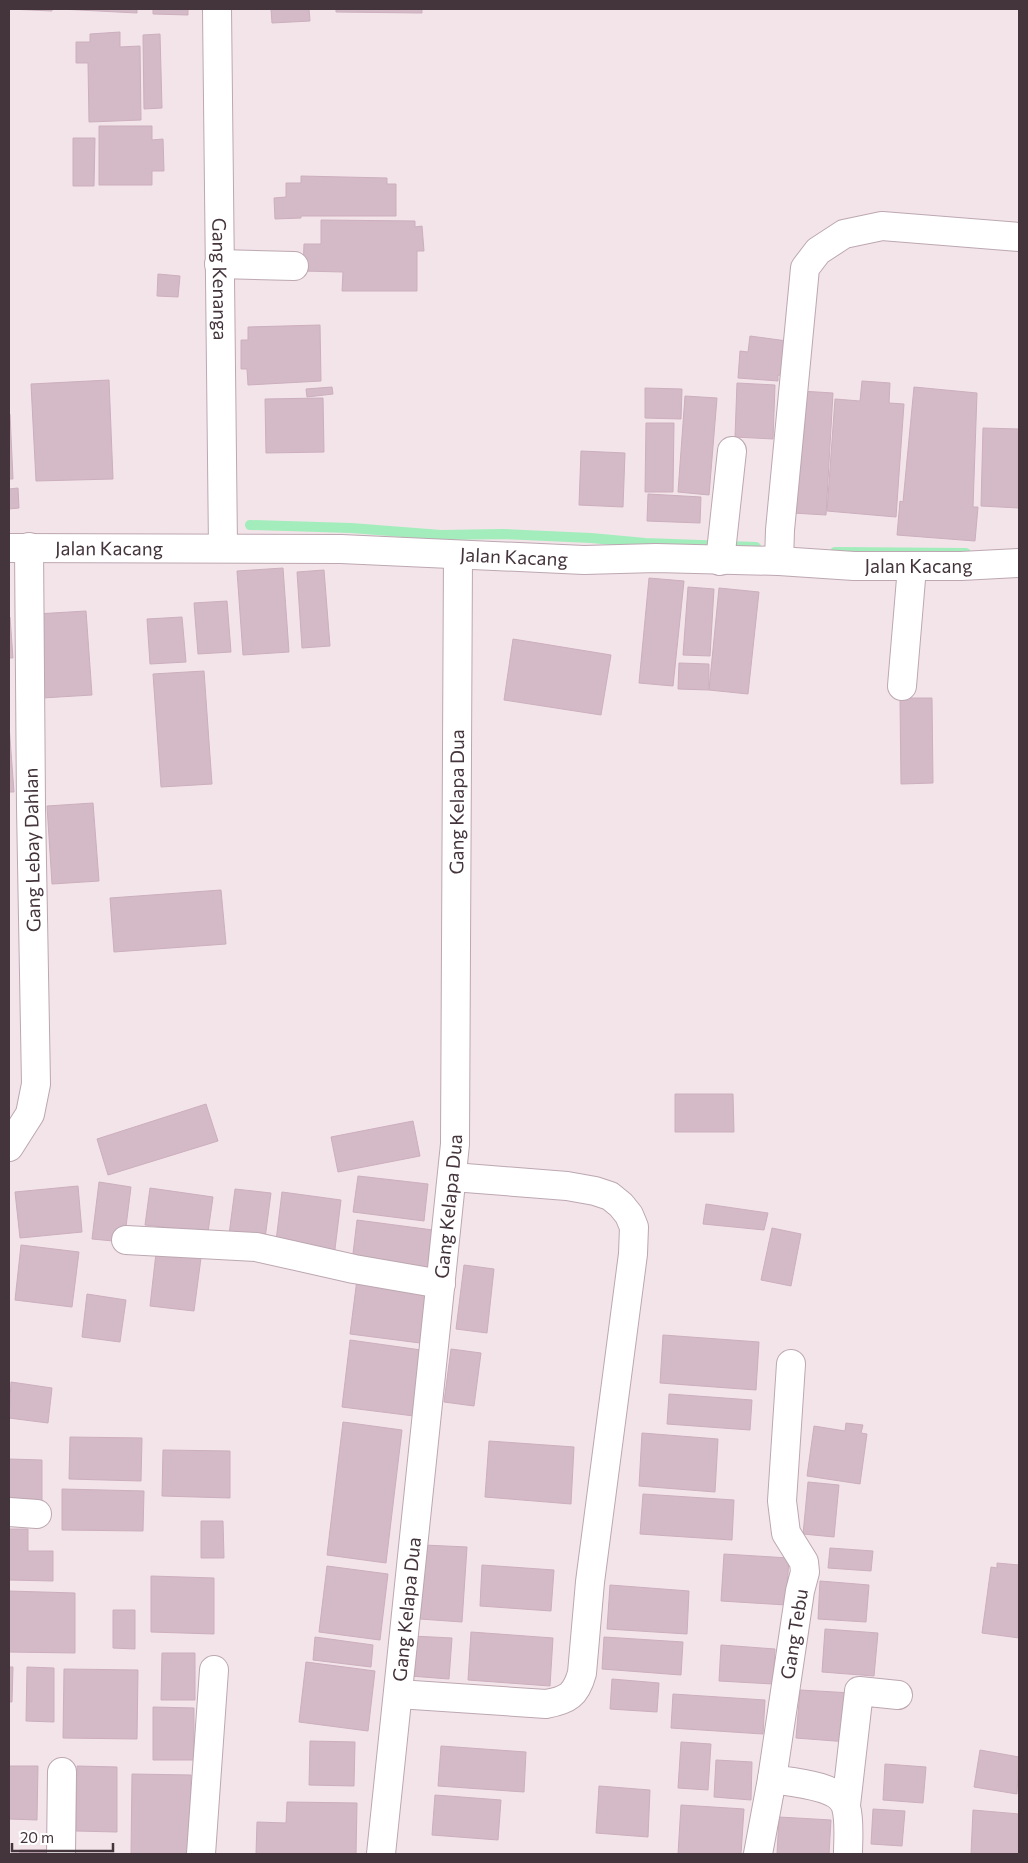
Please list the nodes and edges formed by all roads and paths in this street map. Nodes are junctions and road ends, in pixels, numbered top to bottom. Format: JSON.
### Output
{"nodes":[{"id":1,"x":217,"y":9,"type":"edge"},
{"id":2,"x":1019,"y":236,"type":"edge"},
{"id":3,"x":219,"y":264,"type":"junction"},
{"id":4,"x":294,"y":266,"type":"dead end"},
{"id":5,"x":732,"y":451,"type":"dead end"},
{"id":6,"x":779,"y":547,"type":"junction"},
{"id":7,"x":19,"y":548,"type":"edge"},
{"id":8,"x":223,"y":548,"type":"junction"},
{"id":9,"x":721,"y":549,"type":"junction"},
{"id":10,"x":458,"y":555,"type":"junction"},
{"id":11,"x":1019,"y":563,"type":"edge"},
{"id":12,"x":912,"y":566,"type":"junction"},
{"id":13,"x":902,"y":686,"type":"dead end"},
{"id":14,"x":9,"y":1147,"type":"edge"},
{"id":15,"x":453,"y":1177,"type":"junction"},
{"id":16,"x":126,"y":1240,"type":"dead end"},
{"id":17,"x":441,"y":1284,"type":"junction"},
{"id":18,"x":791,"y":1364,"type":"dead end"},
{"id":19,"x":9,"y":1512,"type":"edge"},
{"id":20,"x":37,"y":1514,"type":"dead end"},
{"id":21,"x":214,"y":1670,"type":"dead end"},
{"id":22,"x":398,"y":1694,"type":"junction"},
{"id":23,"x":898,"y":1695,"type":"dead end"},
{"id":24,"x":62,"y":1772,"type":"dead end"},
{"id":25,"x":772,"y":1779,"type":"junction"},
{"id":26,"x":846,"y":1805,"type":"junction"},
{"id":27,"x":61,"y":1854,"type":"edge"},
{"id":28,"x":201,"y":1854,"type":"edge"},
{"id":29,"x":381,"y":1854,"type":"edge"},
{"id":30,"x":758,"y":1854,"type":"edge"},
{"id":31,"x":848,"y":1854,"type":"edge"}],
"edges":[{"from":1,"to":3,"type":"street","name":"Gang Kenanga"},
{"from":2,"to":6,"type":"street"},
{"from":3,"to":4,"type":"street"},
{"from":3,"to":8,"type":"street","name":"Gang Kenanga"},
{"from":5,"to":9,"type":"street"},
{"from":6,"to":9,"type":"street","name":"Jalan Kacang"},
{"from":6,"to":12,"type":"street","name":"Jalan Kacang"},
{"from":7,"to":8,"type":"street","name":"Jalan Kacang"},
{"from":7,"to":14,"type":"street","name":"Gang Lebay Dahlan"},
{"from":8,"to":10,"type":"street","name":"Jalan Kacang"},
{"from":9,"to":10,"type":"street","name":"Jalan Kacang"},
{"from":10,"to":15,"type":"street","name":"Gang Kelapa Dua"},
{"from":11,"to":12,"type":"street","name":"Jalan Kacang"},
{"from":12,"to":13,"type":"street"},
{"from":15,"to":17,"type":"street","name":"Gang Kelapa Dua"},
{"from":15,"to":22,"type":"street"},
{"from":16,"to":17,"type":"street"},
{"from":17,"to":22,"type":"street","name":"Gang Kelapa Dua"},
{"from":18,"to":25,"type":"street","name":"Gang Tebu"},
{"from":19,"to":20,"type":"street"},
{"from":21,"to":28,"type":"street"},
{"from":22,"to":29,"type":"street","name":"Gang Kelapa Dua"},
{"from":23,"to":26,"type":"street"},
{"from":24,"to":27,"type":"street"},
{"from":25,"to":26,"type":"street"},
{"from":25,"to":30,"type":"street","name":"Gang Tebu"},
{"from":26,"to":31,"type":"street"}]}
